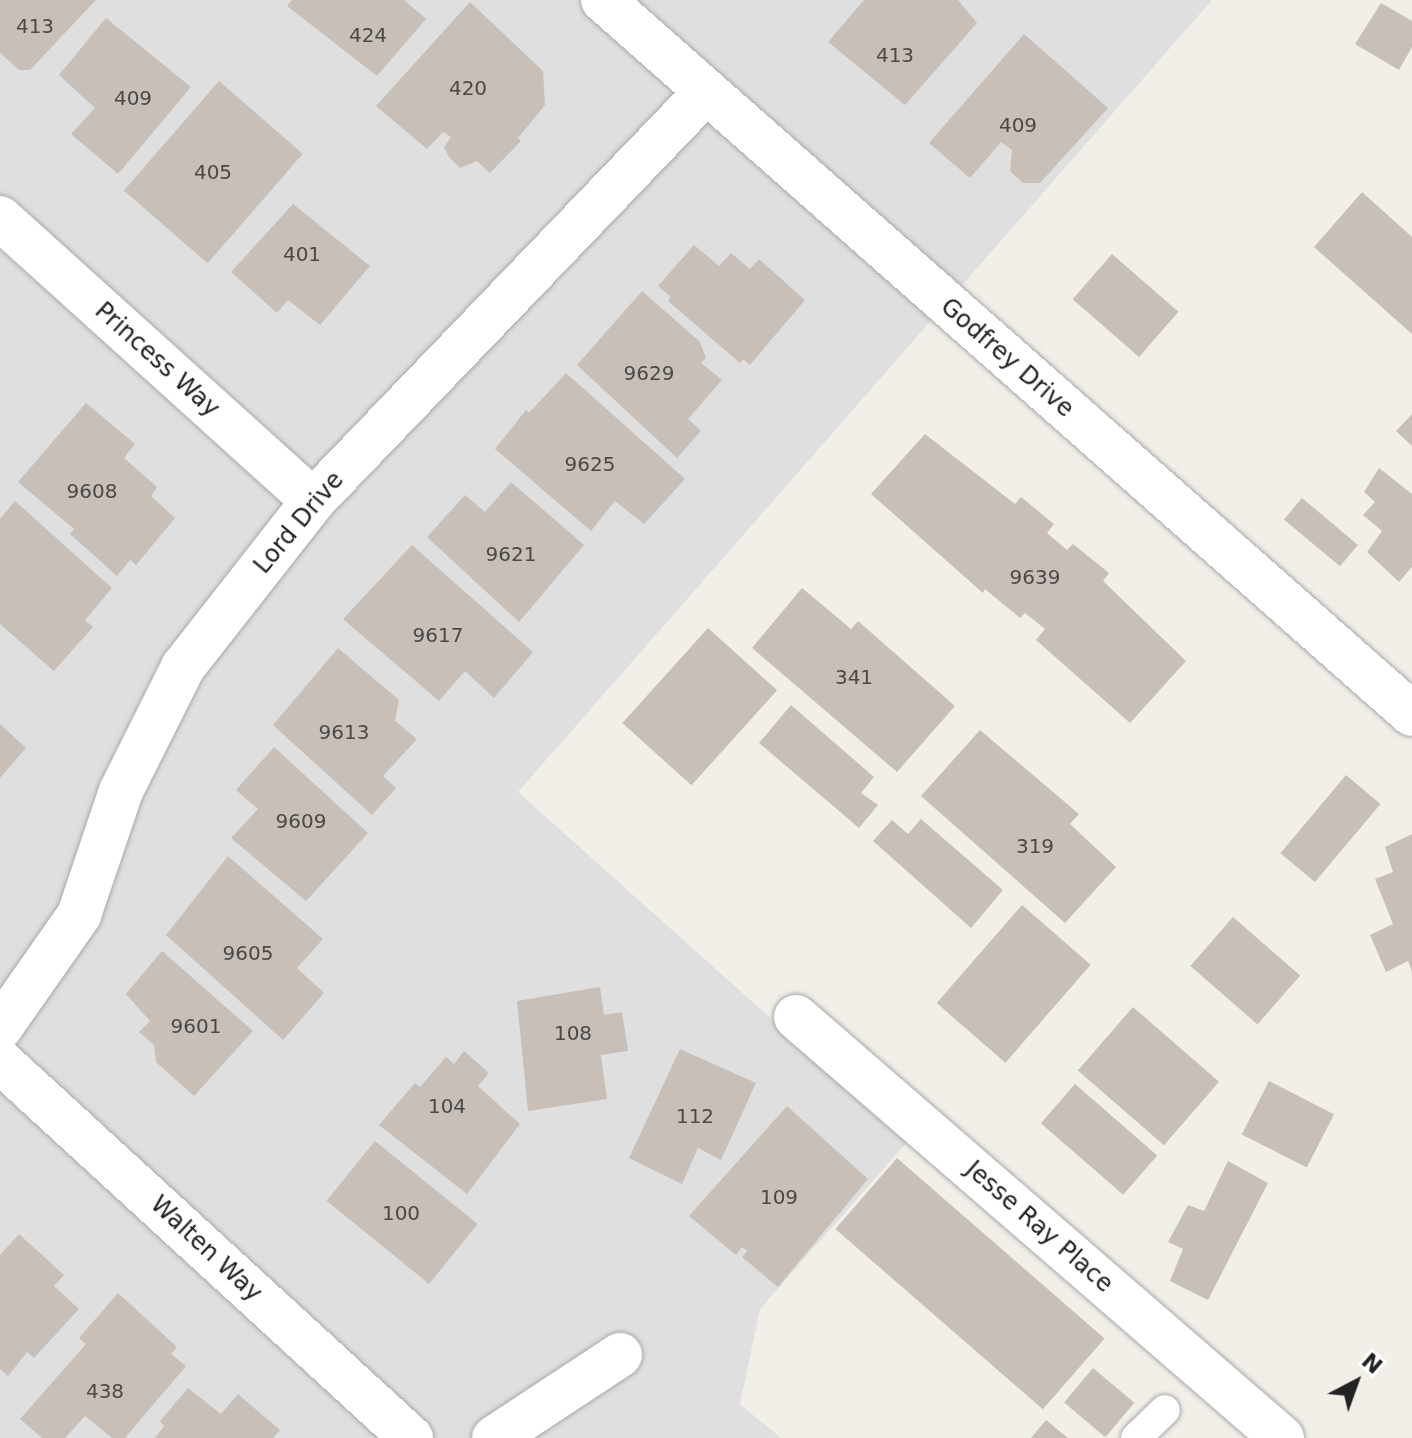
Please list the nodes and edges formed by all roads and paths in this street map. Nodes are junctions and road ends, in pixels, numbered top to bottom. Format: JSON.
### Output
{"nodes":[{"id":1,"x":603,"y":0,"type":"edge"},
{"id":2,"x":706,"y":92,"type":"junction"},
{"id":3,"x":0,"y":218,"type":"edge"},
{"id":4,"x":313,"y":501,"type":"junction"},
{"id":5,"x":1412,"y":714,"type":"edge"},
{"id":6,"x":796,"y":1017,"type":"dead end"},
{"id":7,"x":0,"y":1028,"type":"edge"},
{"id":8,"x":0,"y":1061,"type":"edge"},
{"id":9,"x":620,"y":1355,"type":"dead end"},
{"id":10,"x":1165,"y":1410,"type":"dead end"},
{"id":11,"x":411,"y":1438,"type":"edge"},
{"id":12,"x":494,"y":1438,"type":"edge"},
{"id":13,"x":1136,"y":1438,"type":"edge"},
{"id":14,"x":1282,"y":1438,"type":"edge"}],
"edges":[{"from":1,"to":2,"type":"street","name":"Godfrey Drive"},
{"from":2,"to":4,"type":"street","name":"Lord Drive"},
{"from":2,"to":5,"type":"street","name":"Godfrey Drive"},
{"from":3,"to":4,"type":"street","name":"Princess Way"},
{"from":4,"to":7,"type":"street","name":"Lord Drive"},
{"from":6,"to":14,"type":"street","name":"Jesse Ray Place"},
{"from":8,"to":11,"type":"street","name":"Walten Way"},
{"from":9,"to":12,"type":"street"},
{"from":10,"to":13,"type":"lane"}]}
